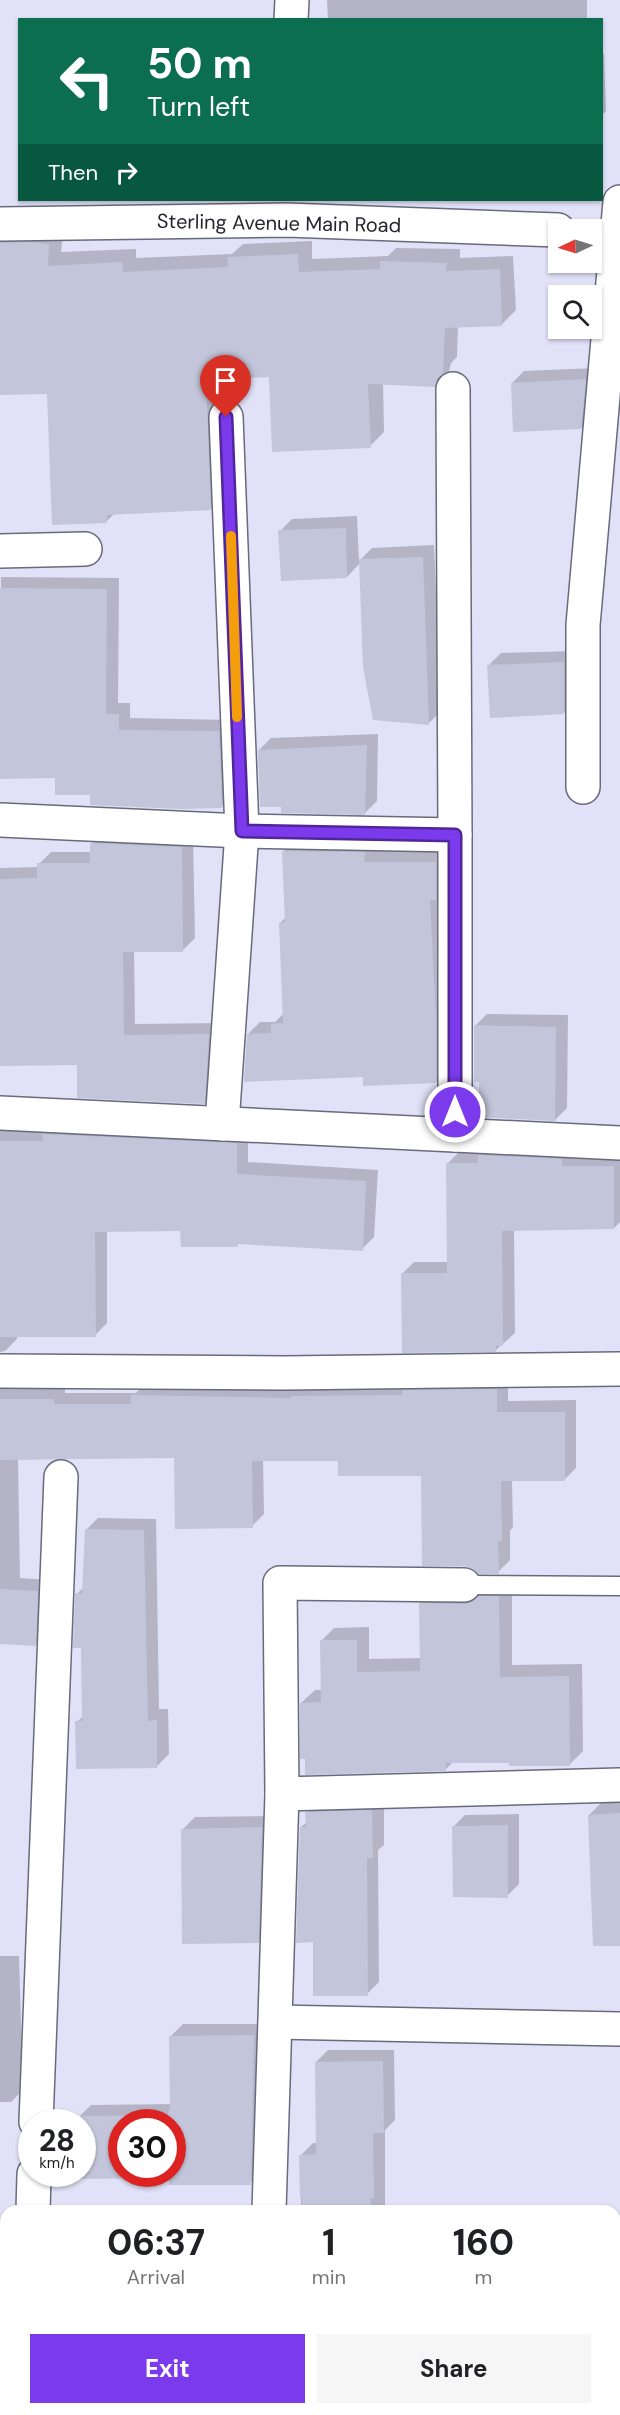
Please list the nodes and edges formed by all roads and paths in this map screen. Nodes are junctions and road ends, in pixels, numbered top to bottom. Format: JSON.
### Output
{"nodes":[{"id":1,"x":292,"y":0,"type":"edge"},
{"id":2,"x":291,"y":18,"type":"edge"},
{"id":3,"x":287,"y":210,"type":"edge"},
{"id":4,"x":0,"y":224,"type":"edge"},
{"id":5,"x":612,"y":224,"type":"edge"},
{"id":6,"x":548,"y":229,"type":"edge"},
{"id":7,"x":453,"y":390,"type":"dead end"},
{"id":8,"x":226,"y":417,"type":"dead end"},
{"id":9,"x":85,"y":549,"type":"dead end"},
{"id":10,"x":0,"y":551,"type":"edge"},
{"id":11,"x":583,"y":787,"type":"dead end"},
{"id":12,"x":0,"y":819,"type":"edge"},
{"id":13,"x":242,"y":831,"type":"junction"},
{"id":14,"x":455,"y":835,"type":"junction"},
{"id":15,"x":0,"y":1113,"type":"edge"},
{"id":16,"x":222,"y":1124,"type":"junction"},
{"id":17,"x":455,"y":1135,"type":"junction"},
{"id":18,"x":620,"y":1143,"type":"edge"},
{"id":19,"x":620,"y":1369,"type":"edge"},
{"id":20,"x":0,"y":1371,"type":"edge"},
{"id":21,"x":61,"y":1478,"type":"dead end"},
{"id":22,"x":464,"y":1585,"type":"joint"},
{"id":23,"x":620,"y":1586,"type":"edge"},
{"id":24,"x":620,"y":1785,"type":"edge"},
{"id":25,"x":282,"y":1794,"type":"junction"},
{"id":26,"x":276,"y":2022,"type":"junction"},
{"id":27,"x":620,"y":2029,"type":"edge"},
{"id":28,"x":37,"y":2109,"type":"edge"},
{"id":29,"x":34,"y":2187,"type":"edge"},
{"id":30,"x":33,"y":2205,"type":"edge"},
{"id":31,"x":268,"y":2205,"type":"edge"}],
"edges":[{"from":1,"to":2,"type":"street"},
{"from":3,"to":4,"type":"street","name":"Sterling Avenue Main Road"},
{"from":3,"to":6,"type":"street","name":"Sterling Avenue Main Road"},
{"from":5,"to":11,"type":"street"},
{"from":7,"to":14,"type":"street"},
{"from":8,"to":13,"type":"street"},
{"from":9,"to":10,"type":"street"},
{"from":12,"to":13,"type":"street"},
{"from":13,"to":14,"type":"street"},
{"from":13,"to":16,"type":"street"},
{"from":14,"to":17,"type":"street"},
{"from":15,"to":16,"type":"street"},
{"from":16,"to":17,"type":"street"},
{"from":17,"to":18,"type":"street"},
{"from":19,"to":20,"type":"street"},
{"from":21,"to":28,"type":"street"},
{"from":22,"to":23,"type":"lane"},
{"from":22,"to":25,"type":"street"},
{"from":24,"to":25,"type":"street"},
{"from":25,"to":26,"type":"street"},
{"from":26,"to":27,"type":"street"},
{"from":26,"to":31,"type":"street"},
{"from":29,"to":30,"type":"street"}]}
